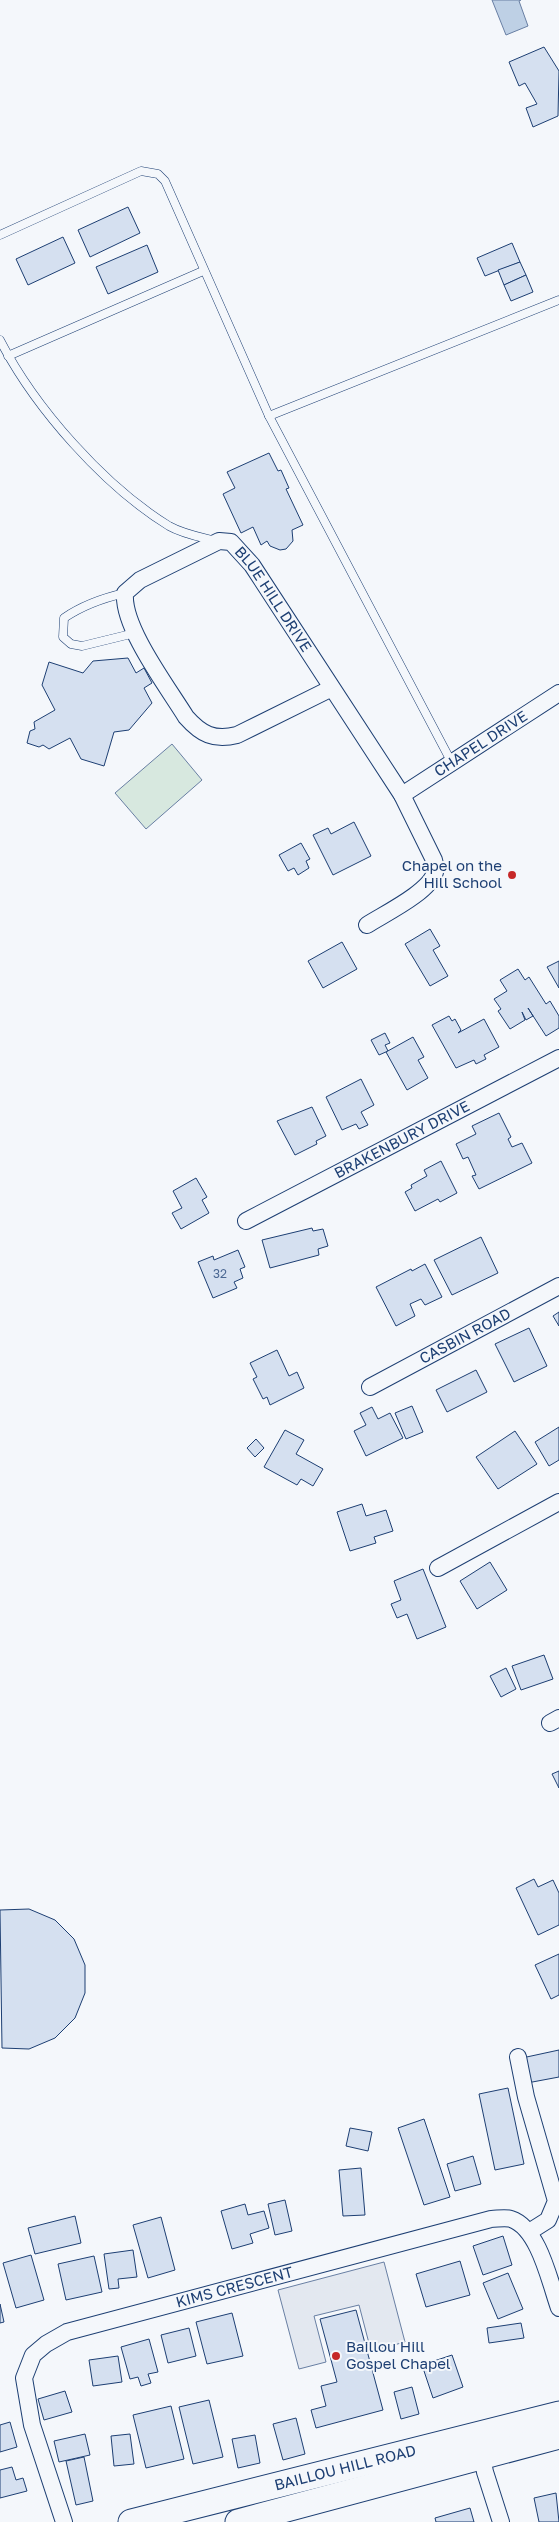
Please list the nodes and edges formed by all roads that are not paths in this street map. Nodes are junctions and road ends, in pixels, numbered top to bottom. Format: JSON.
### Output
{"nodes":[{"id":1,"x":0,"y":235,"type":"edge"},
{"id":2,"x":203,"y":271,"type":"junction"},
{"id":3,"x":559,"y":300,"type":"edge"},
{"id":4,"x":0,"y":340,"type":"edge"},
{"id":5,"x":8,"y":356,"type":"junction"},
{"id":6,"x":268,"y":416,"type":"junction"},
{"id":7,"x":219,"y":542,"type":"junction"},
{"id":8,"x":125,"y":593,"type":"junction"},
{"id":9,"x":135,"y":633,"type":"junction"},
{"id":10,"x":332,"y":688,"type":"junction"},
{"id":11,"x":559,"y":693,"type":"edge"},
{"id":12,"x":452,"y":763,"type":"junction"},
{"id":13,"x":402,"y":795,"type":"junction"},
{"id":14,"x":367,"y":925,"type":"dead end"},
{"id":15,"x":559,"y":1058,"type":"edge"},
{"id":16,"x":246,"y":1222,"type":"dead end"},
{"id":17,"x":559,"y":1286,"type":"edge"},
{"id":18,"x":370,"y":1387,"type":"dead end"},
{"id":19,"x":559,"y":1502,"type":"edge"},
{"id":20,"x":438,"y":1568,"type":"dead end"},
{"id":21,"x":518,"y":2057,"type":"dead end"},
{"id":22,"x":529,"y":2232,"type":"junction"},
{"id":23,"x":559,"y":2308,"type":"edge"},
{"id":24,"x":559,"y":2414,"type":"edge"},
{"id":25,"x":559,"y":2436,"type":"edge"},
{"id":26,"x":482,"y":2457,"type":"junction"},
{"id":27,"x":64,"y":2522,"type":"edge"},
{"id":28,"x":131,"y":2522,"type":"edge"},
{"id":29,"x":238,"y":2522,"type":"edge"},
{"id":30,"x":501,"y":2522,"type":"edge"}],
"edges":[{"from":1,"to":2,"type":"lane"},
{"from":2,"to":5,"type":"lane"},
{"from":2,"to":6,"type":"lane"},
{"from":3,"to":6,"type":"lane"},
{"from":4,"to":5,"type":"lane"},
{"from":5,"to":7,"type":"lane"},
{"from":6,"to":12,"type":"lane"},
{"from":7,"to":8,"type":"street","name":"BLUE HILL DRIVE"},
{"from":7,"to":10,"type":"street","name":"BLUE HILL DRIVE"},
{"from":8,"to":9,"type":"street"},
{"from":8,"to":9,"type":"lane"},
{"from":9,"to":10,"type":"street"},
{"from":10,"to":13,"type":"street","name":"BLUE HILL DRIVE"},
{"from":11,"to":12,"type":"street","name":"CHAPEL DRIVE"},
{"from":12,"to":13,"type":"street","name":"CHAPEL DRIVE"},
{"from":13,"to":14,"type":"street","name":"BLUE HILL DRIVE"},
{"from":15,"to":16,"type":"street","name":"BRAKENBURY DRIVE"},
{"from":17,"to":18,"type":"street","name":"CASBIN ROAD"},
{"from":19,"to":20,"type":"street"},
{"from":21,"to":22,"type":"street"},
{"from":22,"to":23,"type":"street"},
{"from":22,"to":27,"type":"street","name":"KIMS CRESCENT"},
{"from":24,"to":28,"type":"main road","name":"BAILLOU HILL ROAD"},
{"from":25,"to":26,"type":"main road","name":"BAILLOU HILL ROAD"},
{"from":26,"to":29,"type":"main road","name":"BAILLOU HILL ROAD"},
{"from":26,"to":30,"type":"street"}]}
